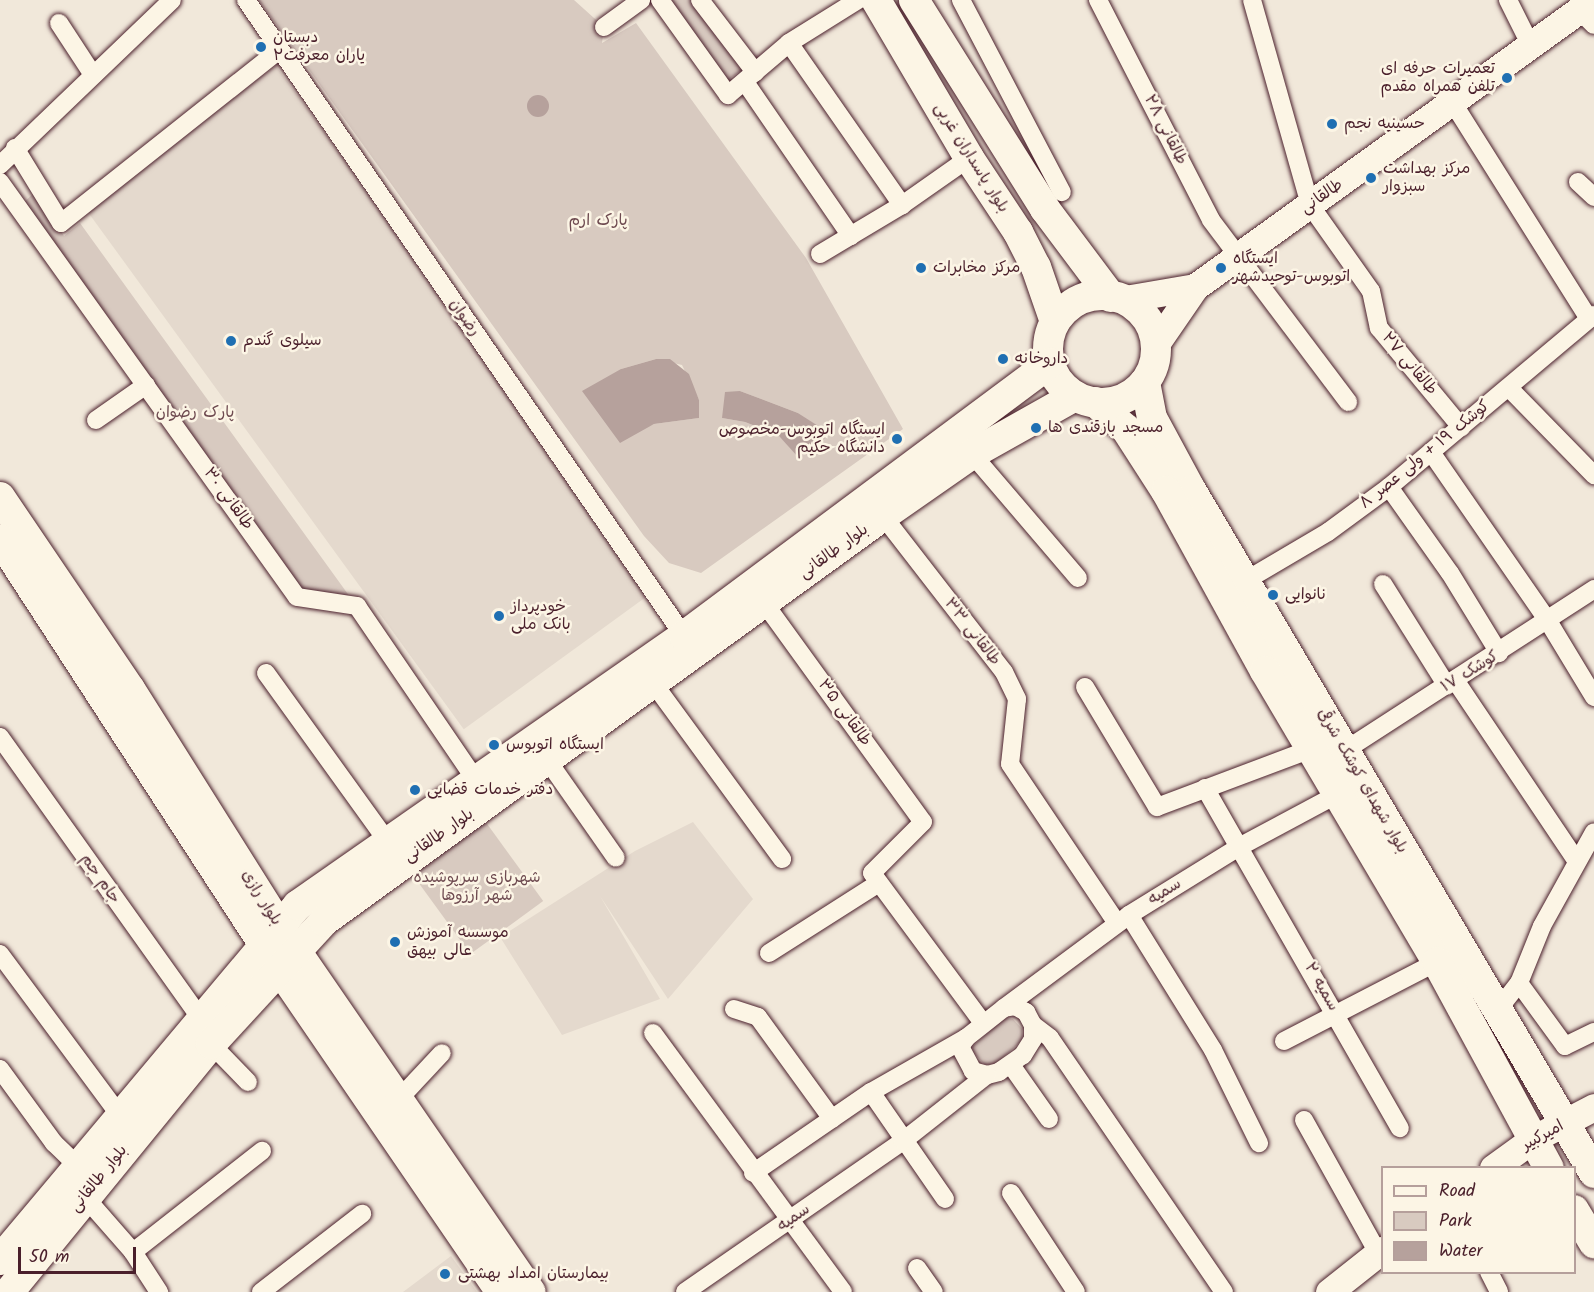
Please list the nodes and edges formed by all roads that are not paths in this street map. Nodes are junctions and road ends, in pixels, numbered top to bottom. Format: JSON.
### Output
{"nodes":[{"id":1,"x":172,"y":0,"type":"edge"},
{"id":2,"x":246,"y":0,"type":"edge"},
{"id":3,"x":641,"y":0,"type":"edge"},
{"id":4,"x":660,"y":0,"type":"edge"},
{"id":5,"x":700,"y":0,"type":"edge"},
{"id":6,"x":858,"y":0,"type":"edge"},
{"id":7,"x":876,"y":0,"type":"edge"},
{"id":8,"x":914,"y":0,"type":"edge"},
{"id":9,"x":960,"y":0,"type":"edge"},
{"id":10,"x":1098,"y":0,"type":"edge"},
{"id":11,"x":1252,"y":0,"type":"edge"},
{"id":12,"x":1508,"y":0,"type":"edge"},
{"id":13,"x":1589,"y":12,"type":"edge"},
{"id":14,"x":59,"y":24,"type":"dead end"},
{"id":15,"x":604,"y":27,"type":"dead end"},
{"id":16,"x":789,"y":43,"type":"junction"},
{"id":17,"x":1531,"y":46,"type":"junction"},
{"id":18,"x":279,"y":50,"type":"junction"},
{"id":19,"x":93,"y":75,"type":"junction"},
{"id":20,"x":750,"y":77,"type":"junction"},
{"id":21,"x":1453,"y":103,"type":"junction"},
{"id":22,"x":15,"y":148,"type":"junction"},
{"id":23,"x":969,"y":158,"type":"junction"},
{"id":24,"x":0,"y":165,"type":"edge"},
{"id":25,"x":0,"y":182,"type":"edge"},
{"id":26,"x":1578,"y":182,"type":"dead end"},
{"id":27,"x":1062,"y":192,"type":"dead end"},
{"id":28,"x":1594,"y":197,"type":"edge"},
{"id":29,"x":902,"y":205,"type":"junction"},
{"id":30,"x":1310,"y":205,"type":"junction"},
{"id":31,"x":851,"y":236,"type":"junction"},
{"id":32,"x":820,"y":254,"type":"dead end"},
{"id":33,"x":1237,"y":256,"type":"junction"},
{"id":34,"x":1195,"y":287,"type":"junction"},
{"id":35,"x":1118,"y":298,"type":"junction"},
{"id":36,"x":1592,"y":317,"type":"edge"},
{"id":37,"x":1055,"y":322,"type":"junction"},
{"id":38,"x":1156,"y":344,"type":"junction"},
{"id":39,"x":1050,"y":363,"type":"junction"},
{"id":40,"x":1145,"y":382,"type":"junction"},
{"id":41,"x":146,"y":385,"type":"junction"},
{"id":42,"x":1509,"y":388,"type":"junction"},
{"id":43,"x":1085,"y":399,"type":"junction"},
{"id":44,"x":1348,"y":402,"type":"dead end"},
{"id":45,"x":96,"y":420,"type":"dead end"},
{"id":46,"x":1461,"y":427,"type":"junction"},
{"id":47,"x":1431,"y":452,"type":"junction"},
{"id":48,"x":972,"y":454,"type":"junction"},
{"id":49,"x":1594,"y":475,"type":"edge"},
{"id":50,"x":1389,"y":487,"type":"junction"},
{"id":51,"x":0,"y":497,"type":"edge"},
{"id":52,"x":883,"y":516,"type":"junction"},
{"id":53,"x":0,"y":539,"type":"edge"},
{"id":54,"x":1078,"y":578,"type":"dead end"},
{"id":55,"x":1245,"y":581,"type":"junction"},
{"id":56,"x":1383,"y":584,"type":"dead end"},
{"id":57,"x":49,"y":589,"type":"junction"},
{"id":58,"x":1594,"y":589,"type":"edge"},
{"id":59,"x":765,"y":604,"type":"junction"},
{"id":60,"x":1548,"y":621,"type":"junction"},
{"id":61,"x":684,"y":636,"type":"junction"},
{"id":62,"x":1499,"y":653,"type":"junction"},
{"id":63,"x":1278,"y":664,"type":"junction"},
{"id":64,"x":266,"y":673,"type":"dead end"},
{"id":65,"x":1451,"y":683,"type":"junction"},
{"id":66,"x":654,"y":684,"type":"junction"},
{"id":67,"x":1085,"y":687,"type":"dead end"},
{"id":68,"x":1594,"y":697,"type":"edge"},
{"id":69,"x":0,"y":737,"type":"edge"},
{"id":70,"x":1311,"y":749,"type":"junction"},
{"id":71,"x":1344,"y":751,"type":"junction"},
{"id":72,"x":548,"y":760,"type":"junction"},
{"id":73,"x":475,"y":779,"type":"junction"},
{"id":74,"x":1205,"y":788,"type":"junction"},
{"id":75,"x":1338,"y":794,"type":"junction"},
{"id":76,"x":1594,"y":832,"type":"edge"},
{"id":77,"x":387,"y":841,"type":"junction"},
{"id":78,"x":1239,"y":847,"type":"junction"},
{"id":79,"x":616,"y":858,"type":"dead end"},
{"id":80,"x":782,"y":859,"type":"dead end"},
{"id":81,"x":1576,"y":861,"type":"junction"},
{"id":82,"x":879,"y":883,"type":"junction"},
{"id":83,"x":1123,"y":919,"type":"junction"},
{"id":84,"x":279,"y":947,"type":"junction"},
{"id":85,"x":769,"y":953,"type":"dead end"},
{"id":86,"x":0,"y":954,"type":"edge"},
{"id":87,"x":1437,"y":962,"type":"junction"},
{"id":88,"x":1519,"y":983,"type":"junction"},
{"id":89,"x":1004,"y":1008,"type":"junction"},
{"id":90,"x":734,"y":1009,"type":"dead end"},
{"id":91,"x":1497,"y":1011,"type":"junction"},
{"id":92,"x":1336,"y":1014,"type":"junction"},
{"id":93,"x":983,"y":1023,"type":"junction"},
{"id":94,"x":1033,"y":1025,"type":"junction"},
{"id":95,"x":206,"y":1032,"type":"junction"},
{"id":96,"x":1594,"y":1032,"type":"edge"},
{"id":97,"x":653,"y":1033,"type":"dead end"},
{"id":98,"x":966,"y":1038,"type":"junction"},
{"id":99,"x":1284,"y":1041,"type":"dead end"},
{"id":100,"x":442,"y":1053,"type":"dead end"},
{"id":101,"x":1011,"y":1065,"type":"junction"},
{"id":102,"x":0,"y":1069,"type":"edge"},
{"id":103,"x":987,"y":1075,"type":"junction"},
{"id":104,"x":248,"y":1082,"type":"dead end"},
{"id":105,"x":871,"y":1092,"type":"junction"},
{"id":106,"x":398,"y":1100,"type":"junction"},
{"id":107,"x":1594,"y":1107,"type":"edge"},
{"id":108,"x":119,"y":1114,"type":"junction"},
{"id":109,"x":832,"y":1119,"type":"junction"},
{"id":110,"x":1049,"y":1119,"type":"dead end"},
{"id":111,"x":1304,"y":1120,"type":"dead end"},
{"id":112,"x":1566,"y":1123,"type":"junction"},
{"id":113,"x":1400,"y":1128,"type":"dead end"},
{"id":114,"x":1533,"y":1139,"type":"junction"},
{"id":115,"x":903,"y":1142,"type":"junction"},
{"id":116,"x":1259,"y":1143,"type":"dead end"},
{"id":117,"x":262,"y":1151,"type":"dead end"},
{"id":118,"x":77,"y":1165,"type":"junction"},
{"id":119,"x":1494,"y":1166,"type":"edge"},
{"id":120,"x":1548,"y":1166,"type":"edge"},
{"id":121,"x":753,"y":1173,"type":"junction"},
{"id":122,"x":1594,"y":1173,"type":"edge"},
{"id":123,"x":1011,"y":1193,"type":"dead end"},
{"id":124,"x":84,"y":1196,"type":"junction"},
{"id":125,"x":945,"y":1199,"type":"dead end"},
{"id":126,"x":455,"y":1204,"type":"junction"},
{"id":127,"x":1576,"y":1212,"type":"edge"},
{"id":128,"x":362,"y":1214,"type":"dead end"},
{"id":129,"x":790,"y":1220,"type":"junction"},
{"id":130,"x":1594,"y":1243,"type":"edge"},
{"id":131,"x":133,"y":1252,"type":"junction"},
{"id":132,"x":1380,"y":1252,"type":"edge"},
{"id":133,"x":0,"y":1260,"type":"edge"},
{"id":134,"x":917,"y":1268,"type":"dead end"},
{"id":135,"x":1490,"y":1274,"type":"edge"},
{"id":136,"x":1344,"y":1287,"type":"edge"},
{"id":137,"x":9,"y":1292,"type":"edge"},
{"id":138,"x":159,"y":1292,"type":"edge"},
{"id":139,"x":261,"y":1292,"type":"edge"},
{"id":140,"x":501,"y":1292,"type":"edge"},
{"id":141,"x":531,"y":1292,"type":"edge"},
{"id":142,"x":685,"y":1292,"type":"edge"},
{"id":143,"x":843,"y":1292,"type":"edge"},
{"id":144,"x":934,"y":1292,"type":"edge"},
{"id":145,"x":1076,"y":1292,"type":"edge"},
{"id":146,"x":1224,"y":1292,"type":"edge"},
{"id":147,"x":1499,"y":1292,"type":"edge"}],
"edges":[{"from":1,"to":19,"type":"street"},
{"from":2,"to":18,"type":"street","name":"رضوان"},
{"from":3,"to":15,"type":"street"},
{"from":4,"to":20,"type":"street"},
{"from":5,"to":20,"type":"street"},
{"from":6,"to":16,"type":"street"},
{"from":7,"to":23,"type":"main road","name":"بلوار پاسداران غربی"},
{"from":8,"to":35,"type":"main road"},
{"from":9,"to":27,"type":"street"},
{"from":10,"to":33,"type":"street","name":"طالقانی ۲۸"},
{"from":11,"to":30,"type":"street","name":"طالقانی ۲۷"},
{"from":12,"to":17,"type":"street"},
{"from":13,"to":17,"type":"main road","name":"طالقانی"},
{"from":14,"to":19,"type":"street"},
{"from":16,"to":20,"type":"street"},
{"from":16,"to":29,"type":"street"},
{"from":17,"to":21,"type":"main road","name":"طالقانی"},
{"from":18,"to":22,"type":"street"},
{"from":18,"to":61,"type":"street","name":"رضوان"},
{"from":19,"to":22,"type":"street"},
{"from":20,"to":31,"type":"street"},
{"from":21,"to":30,"type":"main road","name":"طالقانی"},
{"from":21,"to":36,"type":"street"},
{"from":22,"to":24,"type":"street"},
{"from":23,"to":29,"type":"street"},
{"from":23,"to":37,"type":"main road","name":"بلوار پاسداران غربی"},
{"from":25,"to":41,"type":"street","name":"طالقانی ۳۰"},
{"from":26,"to":28,"type":"street"},
{"from":29,"to":31,"type":"street"},
{"from":30,"to":33,"type":"main road","name":"طالقانی"},
{"from":30,"to":46,"type":"street","name":"طالقانی ۲۷"},
{"from":31,"to":32,"type":"street"},
{"from":33,"to":34,"type":"main road","name":"طالقانی"},
{"from":33,"to":44,"type":"street","name":"طالقانی ۲۸"},
{"from":34,"to":35,"type":"main road"},
{"from":34,"to":38,"type":"main road"},
{"from":35,"to":37,"type":"main road"},
{"from":35,"to":38,"type":"main road"},
{"from":36,"to":42,"type":"street","name":"کوشک ۱۹ + ولی عصر ۸"},
{"from":37,"to":39,"type":"main road"},
{"from":38,"to":40,"type":"main road"},
{"from":39,"to":43,"type":"main road"},
{"from":39,"to":61,"type":"main road","name":"بلوار طالقانی"},
{"from":40,"to":43,"type":"main road"},
{"from":40,"to":55,"type":"main road","name":"بلوار شهدای کوشک شرقی"},
{"from":41,"to":45,"type":"street"},
{"from":41,"to":73,"type":"street","name":"طالقانی ۳۰"},
{"from":42,"to":46,"type":"street","name":"کوشک ۱۹ + ولی عصر ۸"},
{"from":42,"to":49,"type":"street"},
{"from":43,"to":48,"type":"main road","name":"بلوار طالقانی"},
{"from":43,"to":63,"type":"main road","name":"بلوار شهدای کوشک شرقی"},
{"from":46,"to":47,"type":"street","name":"کوشک ۱۹ + ولی عصر ۸"},
{"from":47,"to":50,"type":"street","name":"کوشک ۱۹ + ولی عصر ۸"},
{"from":47,"to":60,"type":"street"},
{"from":48,"to":52,"type":"main road","name":"بلوار طالقانی"},
{"from":48,"to":54,"type":"street"},
{"from":50,"to":55,"type":"street","name":"کوشک ۱۹ + ولی عصر ۸"},
{"from":50,"to":62,"type":"street"},
{"from":51,"to":57,"type":"main road","name":"بلوار رازی"},
{"from":52,"to":59,"type":"main road","name":"بلوار طالقانی"},
{"from":52,"to":83,"type":"street","name":"طالقانی ۳۳"},
{"from":53,"to":57,"type":"main road","name":"بلوار رازی"},
{"from":55,"to":63,"type":"main road","name":"بلوار شهدای کوشک شرقی"},
{"from":56,"to":65,"type":"street"},
{"from":57,"to":84,"type":"main road","name":"بلوار رازی"},
{"from":58,"to":60,"type":"street","name":"کوشک ۱۷"},
{"from":59,"to":66,"type":"main road","name":"بلوار طالقانی"},
{"from":59,"to":82,"type":"street","name":"طالقانی ۳۵"},
{"from":60,"to":62,"type":"street","name":"کوشک ۱۷"},
{"from":60,"to":68,"type":"street"},
{"from":61,"to":73,"type":"main road","name":"بلوار طالقانی"},
{"from":62,"to":65,"type":"street","name":"کوشک ۱۷"},
{"from":63,"to":70,"type":"main road","name":"بلوار شهدای کوشک شرقی"},
{"from":63,"to":71,"type":"main road","name":"بلوار شهدای کوشک شرقی"},
{"from":64,"to":77,"type":"street"},
{"from":65,"to":71,"type":"street","name":"کوشک ۱۷"},
{"from":65,"to":81,"type":"street"},
{"from":66,"to":72,"type":"main road","name":"بلوار طالقانی"},
{"from":66,"to":80,"type":"street"},
{"from":67,"to":74,"type":"street"},
{"from":69,"to":95,"type":"street","name":"جام جم"},
{"from":70,"to":74,"type":"street"},
{"from":70,"to":75,"type":"main road","name":"بلوار شهدای کوشک شرقی"},
{"from":71,"to":91,"type":"main road","name":"بلوار شهدای کوشک شرقی"},
{"from":72,"to":79,"type":"street"},
{"from":72,"to":84,"type":"main road","name":"بلوار طالقانی"},
{"from":73,"to":77,"type":"main road","name":"بلوار طالقانی"},
{"from":74,"to":78,"type":"street","name":"سمیه ۲"},
{"from":75,"to":78,"type":"street","name":"سمیه"},
{"from":75,"to":87,"type":"main road","name":"بلوار شهدای کوشک شرقی"},
{"from":76,"to":81,"type":"street"},
{"from":77,"to":84,"type":"main road","name":"بلوار طالقانی"},
{"from":78,"to":83,"type":"street","name":"سمیه"},
{"from":78,"to":92,"type":"street","name":"سمیه ۲"},
{"from":81,"to":88,"type":"street"},
{"from":82,"to":85,"type":"street"},
{"from":82,"to":93,"type":"street"},
{"from":83,"to":89,"type":"street","name":"سمیه"},
{"from":83,"to":116,"type":"street"},
{"from":84,"to":95,"type":"main road","name":"بلوار طالقانی"},
{"from":84,"to":106,"type":"main road","name":"بلوار رازی"},
{"from":84,"to":126,"type":"main road","name":"بلوار رازی"},
{"from":86,"to":108,"type":"street"},
{"from":87,"to":92,"type":"street"},
{"from":87,"to":114,"type":"main road","name":"بلوار شهدای کوشک شرقی"},
{"from":88,"to":91,"type":"street"},
{"from":88,"to":96,"type":"street"},
{"from":89,"to":93,"type":"street"},
{"from":89,"to":94,"type":"street"},
{"from":90,"to":109,"type":"street"},
{"from":91,"to":112,"type":"main road","name":"بلوار شهدای کوشک شرقی"},
{"from":92,"to":99,"type":"street"},
{"from":92,"to":113,"type":"street","name":"سمیه ۲"},
{"from":93,"to":98,"type":"street"},
{"from":94,"to":101,"type":"street"},
{"from":94,"to":146,"type":"street"},
{"from":95,"to":104,"type":"street","name":"جام جم"},
{"from":95,"to":108,"type":"main road","name":"بلوار طالقانی"},
{"from":95,"to":124,"type":"main road","name":"بلوار طالقانی"},
{"from":97,"to":121,"type":"street"},
{"from":98,"to":103,"type":"street"},
{"from":98,"to":105,"type":"street"},
{"from":100,"to":106,"type":"street"},
{"from":101,"to":103,"type":"street"},
{"from":101,"to":110,"type":"street"},
{"from":102,"to":118,"type":"street"},
{"from":103,"to":115,"type":"street","name":"سمیه"},
{"from":105,"to":109,"type":"street"},
{"from":105,"to":115,"type":"street"},
{"from":106,"to":126,"type":"main road","name":"بلوار رازی"},
{"from":107,"to":112,"type":"main road","name":"امیرکبیر"},
{"from":108,"to":118,"type":"main road","name":"بلوار طالقانی"},
{"from":109,"to":121,"type":"street"},
{"from":111,"to":132,"type":"street"},
{"from":112,"to":114,"type":"main road","name":"امیرکبیر"},
{"from":112,"to":122,"type":"main road","name":"بلوار شهدای کوشک شرقی"},
{"from":114,"to":119,"type":"main road","name":"امیرکبیر"},
{"from":114,"to":120,"type":"main road","name":"بلوار شهدای کوشک شرقی"},
{"from":115,"to":125,"type":"street"},
{"from":115,"to":129,"type":"street","name":"سمیه"},
{"from":117,"to":131,"type":"street"},
{"from":118,"to":133,"type":"main road","name":"بلوار طالقانی"},
{"from":121,"to":129,"type":"street"},
{"from":123,"to":145,"type":"street"},
{"from":124,"to":131,"type":"street"},
{"from":124,"to":137,"type":"main road","name":"بلوار طالقانی"},
{"from":126,"to":140,"type":"main road","name":"بلوار رازی"},
{"from":126,"to":141,"type":"main road","name":"بلوار رازی"},
{"from":127,"to":130,"type":"main road"},
{"from":128,"to":139,"type":"street"},
{"from":129,"to":142,"type":"street","name":"سمیه"},
{"from":129,"to":143,"type":"street"},
{"from":131,"to":138,"type":"street"},
{"from":132,"to":136,"type":"main road"},
{"from":134,"to":144,"type":"street"},
{"from":135,"to":147,"type":"street"}]}
